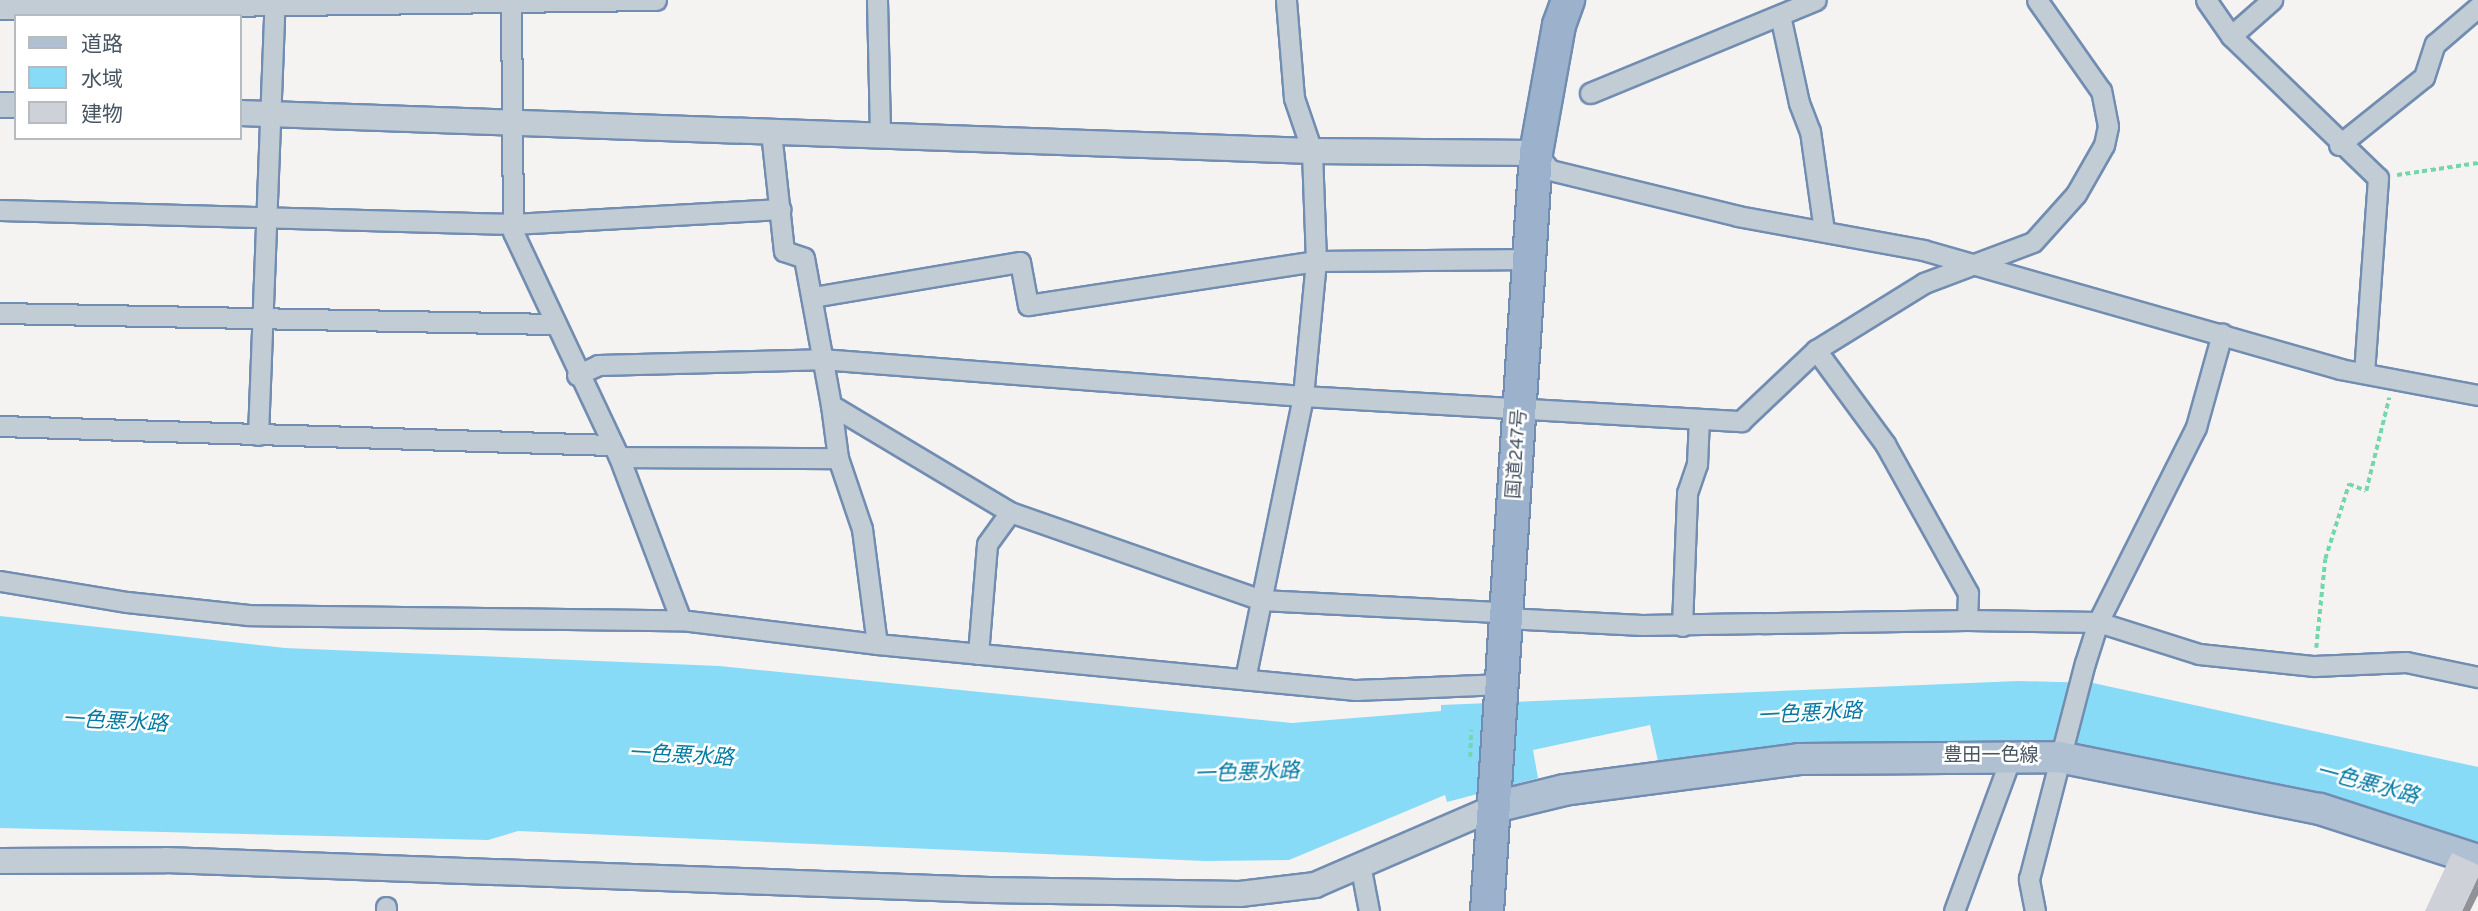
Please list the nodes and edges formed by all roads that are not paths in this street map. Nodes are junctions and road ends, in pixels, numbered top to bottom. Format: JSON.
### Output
{"nodes":[{"id":1,"x":656,"y":0,"type":"edge"},
{"id":2,"x":877,"y":0,"type":"edge"},
{"id":3,"x":1286,"y":0,"type":"edge"},
{"id":4,"x":1568,"y":0,"type":"edge"},
{"id":5,"x":1816,"y":0,"type":"edge"},
{"id":6,"x":2037,"y":0,"type":"edge"},
{"id":7,"x":2206,"y":0,"type":"edge"},
{"id":8,"x":2272,"y":0,"type":"edge"},
{"id":9,"x":396,"y":3,"type":"edge"},
{"id":10,"x":511,"y":3,"type":"edge"},
{"id":11,"x":84,"y":4,"type":"edge"},
{"id":12,"x":275,"y":4,"type":"edge"},
{"id":13,"x":2478,"y":7,"type":"edge"},
{"id":14,"x":0,"y":9,"type":"edge"},
{"id":15,"x":1780,"y":15,"type":"junction"},
{"id":16,"x":2231,"y":36,"type":"junction"},
{"id":17,"x":1590,"y":93,"type":"dead end"},
{"id":18,"x":242,"y":113,"type":"edge"},
{"id":19,"x":270,"y":115,"type":"junction"},
{"id":20,"x":513,"y":122,"type":"junction"},
{"id":21,"x":771,"y":132,"type":"junction"},
{"id":22,"x":880,"y":137,"type":"junction"},
{"id":23,"x":2339,"y":145,"type":"junction"},
{"id":24,"x":1312,"y":151,"type":"junction"},
{"id":25,"x":1536,"y":153,"type":"junction"},
{"id":26,"x":782,"y":209,"type":"junction"},
{"id":27,"x":0,"y":210,"type":"edge"},
{"id":28,"x":267,"y":218,"type":"junction"},
{"id":29,"x":513,"y":224,"type":"junction"},
{"id":30,"x":1824,"y":232,"type":"junction"},
{"id":31,"x":1533,"y":259,"type":"junction"},
{"id":32,"x":1316,"y":261,"type":"junction"},
{"id":33,"x":1971,"y":265,"type":"junction"},
{"id":34,"x":813,"y":297,"type":"junction"},
{"id":35,"x":0,"y":313,"type":"edge"},
{"id":36,"x":264,"y":322,"type":"junction"},
{"id":37,"x":553,"y":324,"type":"junction"},
{"id":38,"x":2222,"y":334,"type":"junction"},
{"id":39,"x":1816,"y":350,"type":"junction"},
{"id":40,"x":821,"y":359,"type":"junction"},
{"id":41,"x":2364,"y":371,"type":"junction"},
{"id":42,"x":578,"y":375,"type":"junction"},
{"id":43,"x":2478,"y":395,"type":"edge"},
{"id":44,"x":1303,"y":396,"type":"junction"},
{"id":45,"x":831,"y":405,"type":"junction"},
{"id":46,"x":1521,"y":410,"type":"junction"},
{"id":47,"x":1699,"y":419,"type":"junction"},
{"id":48,"x":0,"y":426,"type":"edge"},
{"id":49,"x":258,"y":435,"type":"junction"},
{"id":50,"x":616,"y":451,"type":"junction"},
{"id":51,"x":838,"y":458,"type":"junction"},
{"id":52,"x":1010,"y":512,"type":"junction"},
{"id":53,"x":0,"y":582,"type":"edge"},
{"id":54,"x":1261,"y":600,"type":"junction"},
{"id":55,"x":1505,"y":618,"type":"junction"},
{"id":56,"x":681,"y":620,"type":"junction"},
{"id":57,"x":1967,"y":620,"type":"junction"},
{"id":58,"x":2098,"y":622,"type":"junction"},
{"id":59,"x":1682,"y":626,"type":"junction"},
{"id":60,"x":877,"y":644,"type":"junction"},
{"id":61,"x":978,"y":654,"type":"junction"},
{"id":62,"x":2478,"y":677,"type":"edge"},
{"id":63,"x":1245,"y":679,"type":"junction"},
{"id":64,"x":1503,"y":693,"type":"junction"},
{"id":65,"x":2061,"y":750,"type":"junction"},
{"id":66,"x":2011,"y":757,"type":"junction"},
{"id":67,"x":1496,"y":797,"type":"junction"},
{"id":68,"x":2478,"y":860,"type":"edge"},
{"id":69,"x":0,"y":861,"type":"edge"},
{"id":70,"x":1360,"y":864,"type":"junction"},
{"id":71,"x":1369,"y":911,"type":"edge"},
{"id":72,"x":1487,"y":911,"type":"edge"},
{"id":73,"x":1954,"y":911,"type":"edge"},
{"id":74,"x":2035,"y":911,"type":"edge"}],
"edges":[{"from":1,"to":10,"type":"street"},
{"from":2,"to":22,"type":"street"},
{"from":3,"to":24,"type":"street"},
{"from":4,"to":25,"type":"highway","name":"国道247号"},
{"from":5,"to":15,"type":"street"},
{"from":6,"to":33,"type":"street"},
{"from":7,"to":16,"type":"street"},
{"from":8,"to":16,"type":"street"},
{"from":9,"to":10,"type":"street"},
{"from":9,"to":12,"type":"street"},
{"from":10,"to":20,"type":"street"},
{"from":11,"to":12,"type":"street"},
{"from":11,"to":14,"type":"street"},
{"from":12,"to":19,"type":"street"},
{"from":13,"to":23,"type":"street"},
{"from":15,"to":17,"type":"street"},
{"from":15,"to":30,"type":"street"},
{"from":16,"to":23,"type":"street"},
{"from":18,"to":19,"type":"street"},
{"from":19,"to":20,"type":"street"},
{"from":19,"to":28,"type":"street"},
{"from":20,"to":21,"type":"street"},
{"from":20,"to":29,"type":"street"},
{"from":21,"to":22,"type":"street"},
{"from":21,"to":26,"type":"street"},
{"from":22,"to":24,"type":"street"},
{"from":23,"to":41,"type":"street"},
{"from":24,"to":25,"type":"street"},
{"from":24,"to":32,"type":"street"},
{"from":25,"to":30,"type":"street"},
{"from":25,"to":31,"type":"highway","name":"国道247号"},
{"from":26,"to":29,"type":"street"},
{"from":26,"to":34,"type":"street"},
{"from":27,"to":28,"type":"street"},
{"from":28,"to":29,"type":"street"},
{"from":28,"to":36,"type":"street"},
{"from":29,"to":37,"type":"street"},
{"from":30,"to":33,"type":"street"},
{"from":31,"to":32,"type":"street"},
{"from":31,"to":46,"type":"highway","name":"国道247号"},
{"from":32,"to":34,"type":"street"},
{"from":32,"to":44,"type":"street"},
{"from":33,"to":38,"type":"street"},
{"from":33,"to":39,"type":"street"},
{"from":34,"to":40,"type":"street"},
{"from":35,"to":36,"type":"street"},
{"from":36,"to":37,"type":"street"},
{"from":36,"to":49,"type":"street"},
{"from":37,"to":42,"type":"street"},
{"from":38,"to":41,"type":"street"},
{"from":38,"to":58,"type":"street"},
{"from":39,"to":47,"type":"street"},
{"from":39,"to":57,"type":"street"},
{"from":40,"to":42,"type":"street"},
{"from":40,"to":44,"type":"street"},
{"from":40,"to":45,"type":"street"},
{"from":41,"to":43,"type":"street"},
{"from":42,"to":50,"type":"street"},
{"from":44,"to":46,"type":"street"},
{"from":44,"to":54,"type":"street"},
{"from":45,"to":51,"type":"street"},
{"from":45,"to":52,"type":"street"},
{"from":46,"to":47,"type":"street"},
{"from":46,"to":55,"type":"highway","name":"国道247号"},
{"from":47,"to":59,"type":"street"},
{"from":48,"to":49,"type":"street"},
{"from":49,"to":50,"type":"street"},
{"from":50,"to":51,"type":"street"},
{"from":50,"to":56,"type":"street"},
{"from":51,"to":60,"type":"street"},
{"from":52,"to":54,"type":"street"},
{"from":52,"to":61,"type":"street"},
{"from":53,"to":56,"type":"street"},
{"from":54,"to":55,"type":"street"},
{"from":54,"to":63,"type":"street"},
{"from":55,"to":59,"type":"street"},
{"from":55,"to":64,"type":"highway","name":"国道247号"},
{"from":56,"to":60,"type":"street"},
{"from":57,"to":58,"type":"street"},
{"from":57,"to":59,"type":"street"},
{"from":58,"to":62,"type":"street"},
{"from":58,"to":65,"type":"street"},
{"from":60,"to":61,"type":"street"},
{"from":61,"to":63,"type":"street"},
{"from":63,"to":64,"type":"street"},
{"from":64,"to":67,"type":"highway","name":"国道247号"},
{"from":65,"to":66,"type":"main road","name":"豊田一色線"},
{"from":65,"to":68,"type":"main road","name":"豊田一色線"},
{"from":65,"to":74,"type":"street"},
{"from":66,"to":67,"type":"main road","name":"豊田一色線"},
{"from":66,"to":73,"type":"street"},
{"from":67,"to":70,"type":"street"},
{"from":67,"to":72,"type":"highway","name":"国道247号"},
{"from":69,"to":70,"type":"street"},
{"from":70,"to":71,"type":"street"}]}
